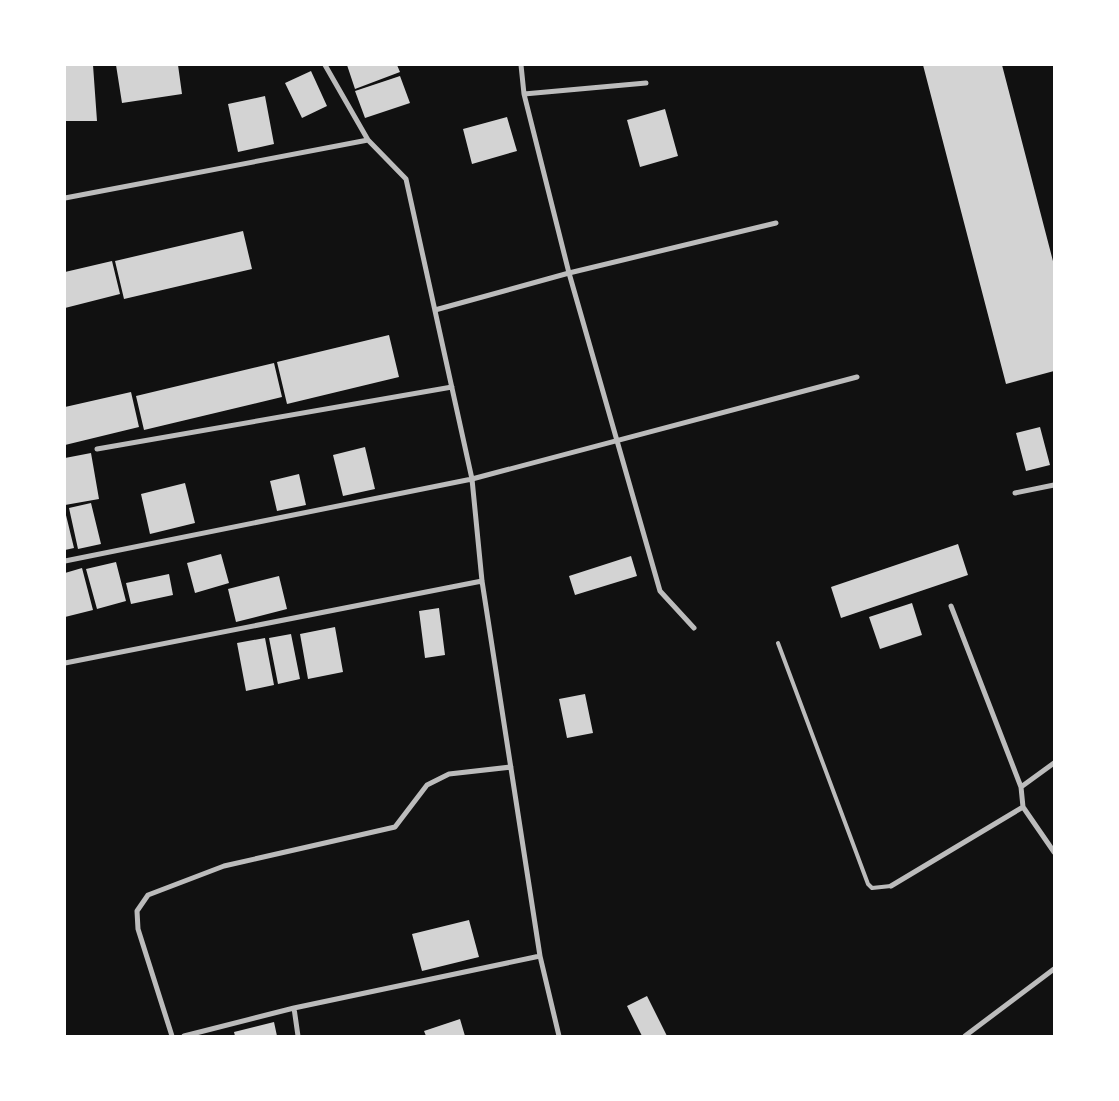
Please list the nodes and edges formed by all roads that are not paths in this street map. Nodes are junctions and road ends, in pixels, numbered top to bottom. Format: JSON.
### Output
{"nodes":[{"id":1,"x":325,"y":65,"type":"edge"},
{"id":2,"x":521,"y":65,"type":"edge"},
{"id":3,"x":646,"y":83,"type":"dead end"},
{"id":4,"x":524,"y":94,"type":"junction"},
{"id":5,"x":368,"y":140,"type":"junction"},
{"id":6,"x":65,"y":198,"type":"edge"},
{"id":7,"x":776,"y":223,"type":"dead end"},
{"id":8,"x":569,"y":273,"type":"junction"},
{"id":9,"x":435,"y":310,"type":"junction"},
{"id":10,"x":857,"y":377,"type":"dead end"},
{"id":11,"x":452,"y":387,"type":"junction"},
{"id":12,"x":618,"y":441,"type":"junction"},
{"id":13,"x":97,"y":449,"type":"dead end"},
{"id":14,"x":472,"y":479,"type":"junction"},
{"id":15,"x":1054,"y":485,"type":"edge"},
{"id":16,"x":1015,"y":493,"type":"dead end"},
{"id":17,"x":65,"y":561,"type":"edge"},
{"id":18,"x":482,"y":581,"type":"junction"},
{"id":19,"x":952,"y":606,"type":"dead end"},
{"id":20,"x":694,"y":628,"type":"dead end"},
{"id":21,"x":778,"y":643,"type":"dead end"},
{"id":22,"x":65,"y":663,"type":"edge"},
{"id":23,"x":1054,"y":763,"type":"edge"},
{"id":24,"x":511,"y":767,"type":"junction"},
{"id":25,"x":1021,"y":787,"type":"junction"},
{"id":26,"x":1023,"y":807,"type":"junction"},
{"id":27,"x":1054,"y":852,"type":"edge"},
{"id":28,"x":891,"y":886,"type":"joint"},
{"id":29,"x":540,"y":956,"type":"junction"},
{"id":30,"x":1054,"y":969,"type":"edge"},
{"id":31,"x":294,"y":1008,"type":"junction"},
{"id":32,"x":172,"y":1036,"type":"edge"},
{"id":33,"x":184,"y":1036,"type":"edge"},
{"id":34,"x":298,"y":1036,"type":"edge"},
{"id":35,"x":559,"y":1036,"type":"edge"},
{"id":36,"x":965,"y":1036,"type":"edge"}],
"edges":[{"from":1,"to":5,"type":"street"},
{"from":2,"to":4,"type":"street"},
{"from":3,"to":4,"type":"street"},
{"from":4,"to":8,"type":"street"},
{"from":5,"to":6,"type":"street"},
{"from":5,"to":9,"type":"street"},
{"from":7,"to":8,"type":"street"},
{"from":8,"to":9,"type":"street"},
{"from":8,"to":12,"type":"street"},
{"from":9,"to":11,"type":"street"},
{"from":10,"to":12,"type":"street"},
{"from":11,"to":13,"type":"street"},
{"from":11,"to":14,"type":"street"},
{"from":12,"to":14,"type":"street"},
{"from":12,"to":20,"type":"street"},
{"from":14,"to":17,"type":"street"},
{"from":14,"to":18,"type":"street"},
{"from":15,"to":16,"type":"street"},
{"from":18,"to":22,"type":"street"},
{"from":18,"to":24,"type":"street"},
{"from":19,"to":25,"type":"street"},
{"from":21,"to":28,"type":"lane"},
{"from":23,"to":25,"type":"street"},
{"from":24,"to":29,"type":"street"},
{"from":24,"to":32,"type":"street"},
{"from":25,"to":26,"type":"street"},
{"from":26,"to":27,"type":"street"},
{"from":26,"to":28,"type":"street"},
{"from":29,"to":31,"type":"street"},
{"from":29,"to":35,"type":"street"},
{"from":30,"to":36,"type":"street"},
{"from":31,"to":33,"type":"street"},
{"from":31,"to":34,"type":"street"}]}
